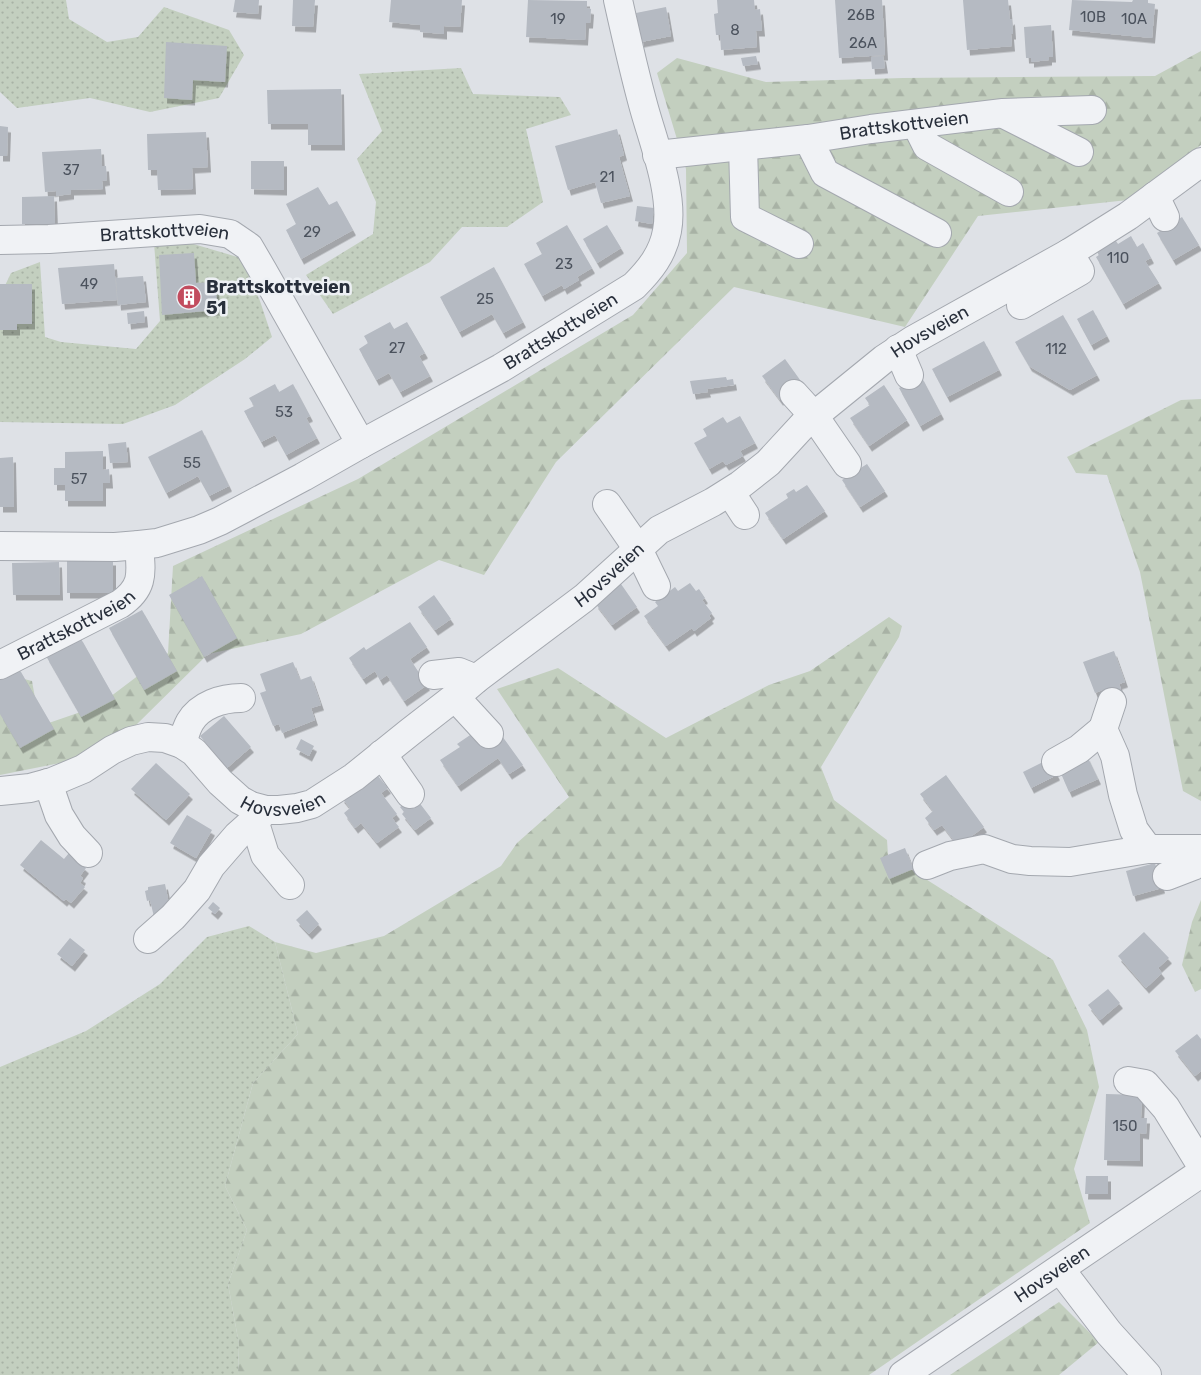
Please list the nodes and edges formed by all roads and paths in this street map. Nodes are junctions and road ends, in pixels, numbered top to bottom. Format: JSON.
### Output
{"nodes":[{"id":1,"x":618,"y":0,"type":"edge"},
{"id":2,"x":1092,"y":110,"type":"dead end"},
{"id":3,"x":1003,"y":113,"type":"junction"},
{"id":4,"x":916,"y":124,"type":"junction"},
{"id":5,"x":808,"y":139,"type":"junction"},
{"id":6,"x":743,"y":146,"type":"junction"},
{"id":7,"x":1079,"y":152,"type":"dead end"},
{"id":8,"x":657,"y":155,"type":"junction"},
{"id":9,"x":1201,"y":162,"type":"edge"},
{"id":10,"x":1009,"y":192,"type":"dead end"},
{"id":11,"x":937,"y":233,"type":"dead end"},
{"id":12,"x":0,"y":240,"type":"edge"},
{"id":13,"x":799,"y":244,"type":"dead end"},
{"id":14,"x":1069,"y":253,"type":"junction"},
{"id":15,"x":1020,"y":305,"type":"dead end"},
{"id":16,"x":898,"y":349,"type":"junction"},
{"id":17,"x":909,"y":376,"type":"dead end"},
{"id":18,"x":794,"y":394,"type":"dead end"},
{"id":19,"x":814,"y":416,"type":"junction"},
{"id":20,"x":361,"y":444,"type":"junction"},
{"id":21,"x":847,"y":464,"type":"dead end"},
{"id":22,"x":730,"y":492,"type":"junction"},
{"id":23,"x":607,"y":504,"type":"dead end"},
{"id":24,"x":745,"y":515,"type":"dead end"},
{"id":25,"x":139,"y":545,"type":"junction"},
{"id":26,"x":0,"y":546,"type":"edge"},
{"id":27,"x":638,"y":549,"type":"junction"},
{"id":28,"x":656,"y":586,"type":"dead end"},
{"id":29,"x":0,"y":665,"type":"edge"},
{"id":30,"x":433,"y":675,"type":"dead end"},
{"id":31,"x":476,"y":679,"type":"junction"},
{"id":32,"x":456,"y":697,"type":"junction"},
{"id":33,"x":241,"y":698,"type":"dead end"},
{"id":34,"x":1112,"y":702,"type":"dead end"},
{"id":35,"x":1103,"y":729,"type":"junction"},
{"id":36,"x":489,"y":734,"type":"dead end"},
{"id":37,"x":182,"y":744,"type":"junction"},
{"id":38,"x":382,"y":754,"type":"junction"},
{"id":39,"x":1056,"y":762,"type":"dead end"},
{"id":40,"x":48,"y":783,"type":"junction"},
{"id":41,"x":0,"y":791,"type":"edge"},
{"id":42,"x":410,"y":794,"type":"dead end"},
{"id":43,"x":260,"y":815,"type":"junction"},
{"id":44,"x":1201,"y":849,"type":"edge"},
{"id":45,"x":1148,"y":850,"type":"junction"},
{"id":46,"x":88,"y":853,"type":"dead end"},
{"id":47,"x":1201,"y":860,"type":"edge"},
{"id":48,"x":927,"y":865,"type":"dead end"},
{"id":49,"x":1167,"y":876,"type":"dead end"},
{"id":50,"x":290,"y":885,"type":"dead end"},
{"id":51,"x":148,"y":940,"type":"dead end"},
{"id":52,"x":1128,"y":1081,"type":"dead end"},
{"id":53,"x":1201,"y":1165,"type":"edge"},
{"id":54,"x":1201,"y":1173,"type":"edge"},
{"id":55,"x":1060,"y":1269,"type":"junction"},
{"id":56,"x":903,"y":1375,"type":"edge"},
{"id":57,"x":1147,"y":1375,"type":"edge"}],
"edges":[{"from":1,"to":8,"type":"street","name":"Brattskottveien"},
{"from":2,"to":3,"type":"street","name":"Brattskottveien"},
{"from":3,"to":4,"type":"street","name":"Brattskottveien"},
{"from":3,"to":7,"type":"street"},
{"from":4,"to":5,"type":"street","name":"Brattskottveien"},
{"from":4,"to":10,"type":"street"},
{"from":5,"to":6,"type":"street","name":"Brattskottveien"},
{"from":5,"to":11,"type":"street"},
{"from":6,"to":8,"type":"street","name":"Brattskottveien"},
{"from":6,"to":13,"type":"street"},
{"from":8,"to":20,"type":"street","name":"Brattskottveien"},
{"from":9,"to":14,"type":"street","name":"Hovsveien"},
{"from":12,"to":20,"type":"street","name":"Brattskottveien"},
{"from":14,"to":15,"type":"street"},
{"from":14,"to":16,"type":"street","name":"Hovsveien"},
{"from":16,"to":17,"type":"street"},
{"from":16,"to":19,"type":"street","name":"Hovsveien"},
{"from":18,"to":19,"type":"street"},
{"from":19,"to":21,"type":"street"},
{"from":19,"to":22,"type":"street","name":"Hovsveien"},
{"from":20,"to":25,"type":"street","name":"Brattskottveien"},
{"from":22,"to":24,"type":"street"},
{"from":22,"to":27,"type":"street","name":"Hovsveien"},
{"from":23,"to":27,"type":"street"},
{"from":25,"to":26,"type":"street","name":"Brattskottveien"},
{"from":25,"to":29,"type":"street","name":"Brattskottveien"},
{"from":27,"to":28,"type":"street"},
{"from":27,"to":31,"type":"street","name":"Hovsveien"},
{"from":30,"to":31,"type":"street"},
{"from":31,"to":32,"type":"street","name":"Hovsveien"},
{"from":32,"to":36,"type":"street"},
{"from":32,"to":38,"type":"street","name":"Hovsveien"},
{"from":33,"to":37,"type":"street"},
{"from":34,"to":35,"type":"street"},
{"from":35,"to":39,"type":"street"},
{"from":35,"to":45,"type":"street"},
{"from":37,"to":40,"type":"street","name":"Hovsveien"},
{"from":37,"to":43,"type":"street","name":"Hovsveien"},
{"from":38,"to":42,"type":"street"},
{"from":38,"to":43,"type":"street","name":"Hovsveien"},
{"from":40,"to":41,"type":"street","name":"Hovsveien"},
{"from":40,"to":46,"type":"street"},
{"from":43,"to":50,"type":"street"},
{"from":43,"to":51,"type":"street"},
{"from":44,"to":45,"type":"street"},
{"from":45,"to":48,"type":"street"},
{"from":47,"to":49,"type":"street"},
{"from":52,"to":53,"type":"street"},
{"from":54,"to":55,"type":"street","name":"Hovsveien"},
{"from":55,"to":56,"type":"street","name":"Hovsveien"},
{"from":55,"to":57,"type":"street"}]}
